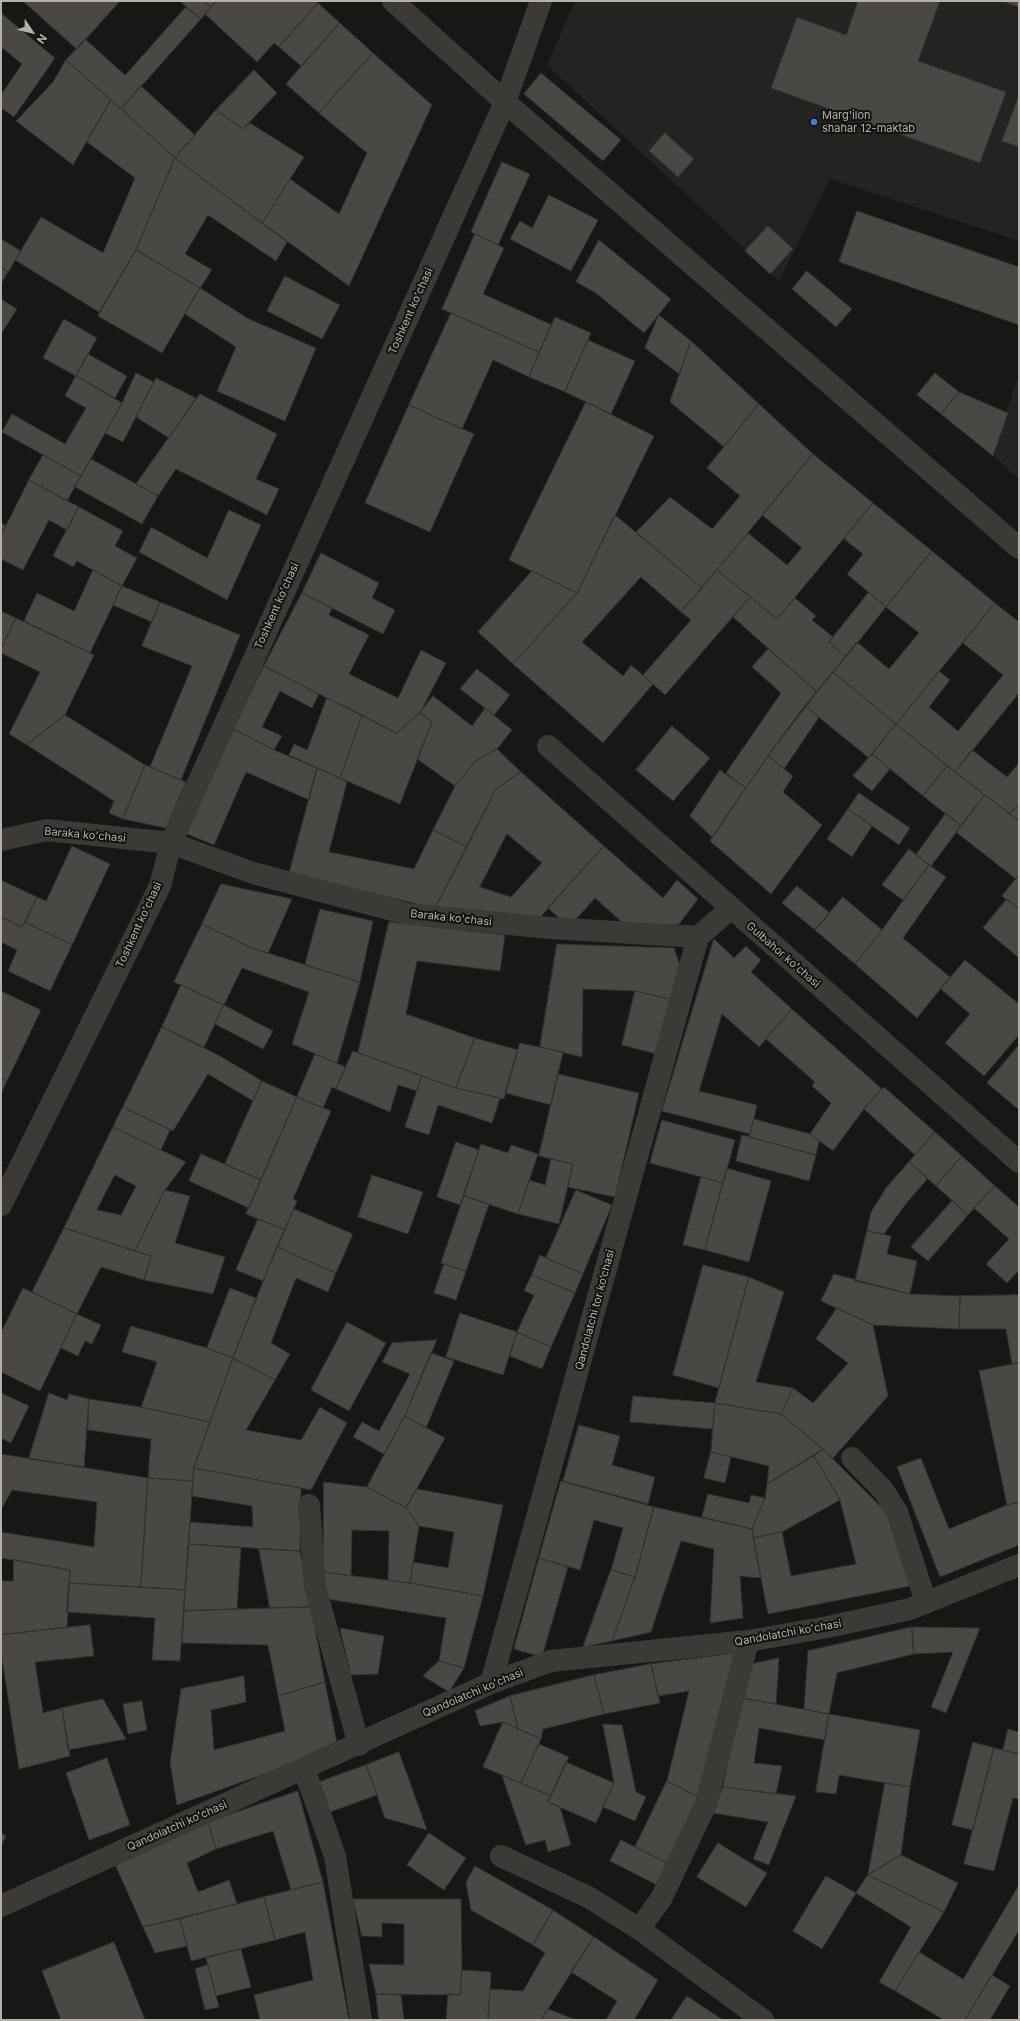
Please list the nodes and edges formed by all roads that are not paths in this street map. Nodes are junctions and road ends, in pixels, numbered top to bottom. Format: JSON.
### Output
{"nodes":[{"id":1,"x":393,"y":1,"type":"edge"},
{"id":2,"x":541,"y":1,"type":"edge"},
{"id":3,"x":505,"y":102,"type":"junction"},
{"id":4,"x":1019,"y":548,"type":"edge"},
{"id":5,"x":548,"y":746,"type":"dead end"},
{"id":6,"x":1,"y":840,"type":"edge"},
{"id":7,"x":171,"y":843,"type":"junction"},
{"id":8,"x":730,"y":909,"type":"junction"},
{"id":9,"x":698,"y":937,"type":"junction"},
{"id":10,"x":1019,"y":1162,"type":"edge"},
{"id":11,"x":1,"y":1205,"type":"edge"},
{"id":12,"x":852,"y":1458,"type":"dead end"},
{"id":13,"x":309,"y":1505,"type":"dead end"},
{"id":14,"x":1019,"y":1564,"type":"edge"},
{"id":15,"x":926,"y":1603,"type":"junction"},
{"id":16,"x":748,"y":1641,"type":"junction"},
{"id":17,"x":491,"y":1683,"type":"junction"},
{"id":18,"x":359,"y":1745,"type":"junction"},
{"id":19,"x":304,"y":1769,"type":"junction"},
{"id":20,"x":500,"y":1856,"type":"dead end"},
{"id":21,"x":1,"y":1906,"type":"edge"},
{"id":22,"x":639,"y":1929,"type":"junction"},
{"id":23,"x":362,"y":2020,"type":"edge"},
{"id":24,"x":763,"y":2020,"type":"edge"}],
"edges":[{"from":1,"to":3,"type":"street"},
{"from":2,"to":3,"type":"street","name":"Toshkent koʻchasi"},
{"from":3,"to":4,"type":"street"},
{"from":3,"to":7,"type":"street","name":"Toshkent koʻchasi"},
{"from":5,"to":8,"type":"street","name":"Gulbahor koʻchasi"},
{"from":6,"to":7,"type":"street","name":"Baraka koʻchasi"},
{"from":7,"to":9,"type":"street","name":"Baraka ko'chasi"},
{"from":7,"to":11,"type":"street","name":"Toshkent koʻchasi"},
{"from":8,"to":9,"type":"street"},
{"from":8,"to":10,"type":"street","name":"Gulbahor koʻchasi"},
{"from":9,"to":17,"type":"street","name":"Qandolatchi tor ko‘chasi"},
{"from":12,"to":15,"type":"street"},
{"from":13,"to":18,"type":"street"},
{"from":14,"to":15,"type":"street","name":"Qandolatchi koʻchasi"},
{"from":15,"to":16,"type":"street","name":"Qandolatchi koʻchasi"},
{"from":16,"to":17,"type":"street","name":"Qandolatchi koʻchasi"},
{"from":16,"to":22,"type":"street"},
{"from":17,"to":18,"type":"street","name":"Qandolatchi koʻchasi"},
{"from":18,"to":19,"type":"street","name":"Qandolatchi koʻchasi"},
{"from":19,"to":21,"type":"street","name":"Qandolatchi koʻchasi"},
{"from":19,"to":23,"type":"street"},
{"from":20,"to":22,"type":"street"},
{"from":22,"to":24,"type":"street"}]}
